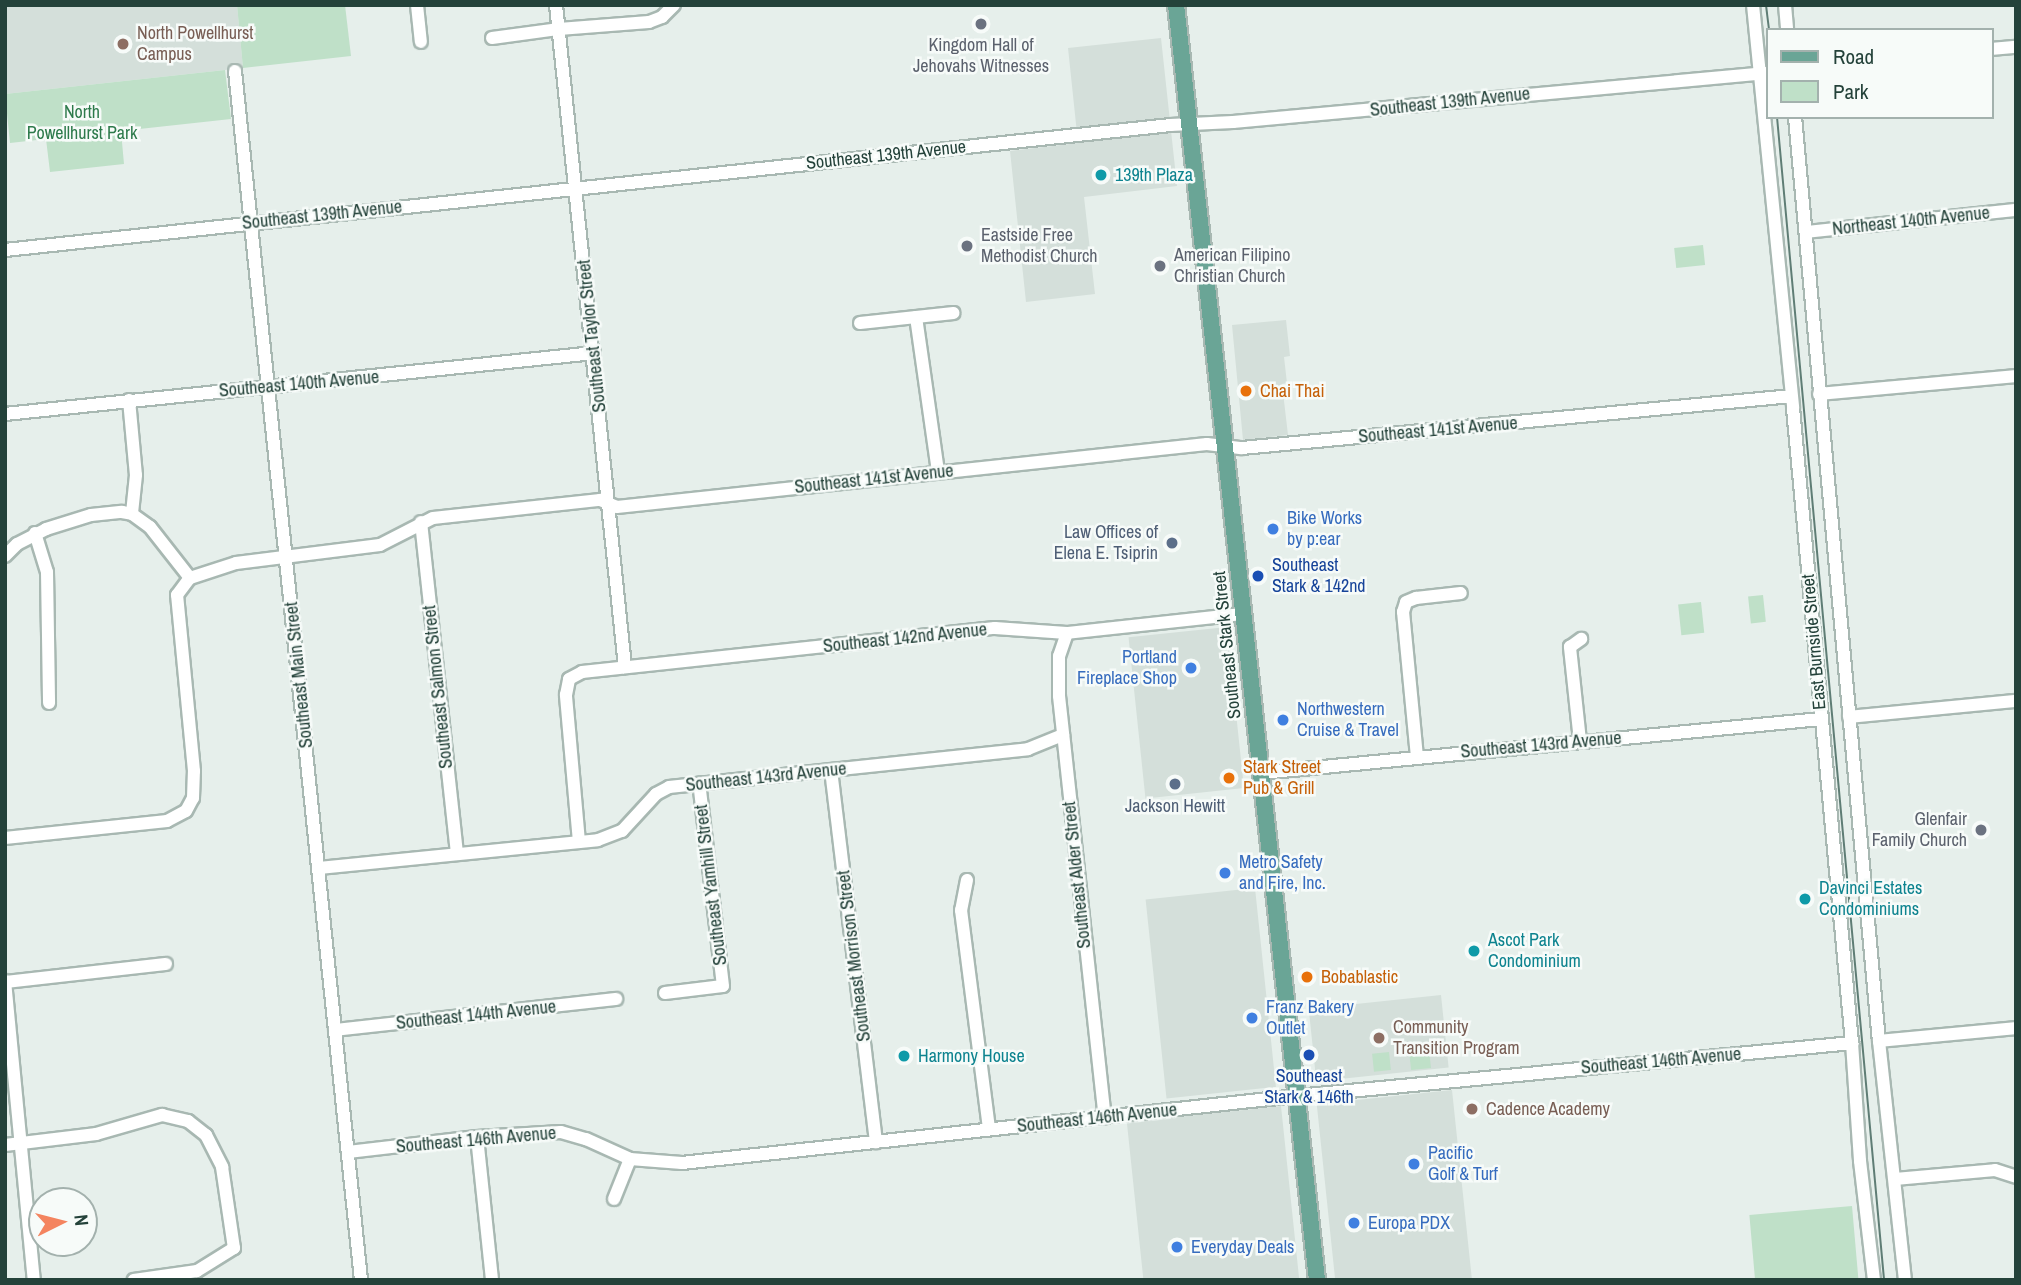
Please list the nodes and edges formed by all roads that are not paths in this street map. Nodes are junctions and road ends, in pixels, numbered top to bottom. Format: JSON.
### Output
{"nodes":[{"id":1,"x":417,"y":5,"type":"edge"},
{"id":2,"x":556,"y":5,"type":"edge"},
{"id":3,"x":674,"y":5,"type":"edge"},
{"id":4,"x":1176,"y":5,"type":"edge"},
{"id":5,"x":1752,"y":5,"type":"edge"},
{"id":6,"x":1785,"y":5,"type":"edge"},
{"id":7,"x":1787,"y":28,"type":"edge"},
{"id":8,"x":559,"y":29,"type":"junction"},
{"id":9,"x":492,"y":38,"type":"dead end"},
{"id":10,"x":421,"y":42,"type":"dead end"},
{"id":11,"x":2016,"y":47,"type":"edge"},
{"id":12,"x":1993,"y":50,"type":"edge"},
{"id":13,"x":235,"y":71,"type":"dead end"},
{"id":14,"x":1763,"y":73,"type":"edge"},
{"id":15,"x":1766,"y":106,"type":"edge"},
{"id":16,"x":1767,"y":119,"type":"edge"},
{"id":17,"x":1795,"y":119,"type":"edge"},
{"id":18,"x":1189,"y":124,"type":"junction"},
{"id":19,"x":576,"y":187,"type":"junction"},
{"id":20,"x":2016,"y":210,"type":"edge"},
{"id":21,"x":252,"y":223,"type":"junction"},
{"id":22,"x":1806,"y":232,"type":"junction"},
{"id":23,"x":5,"y":250,"type":"edge"},
{"id":24,"x":953,"y":313,"type":"dead end"},
{"id":25,"x":916,"y":317,"type":"junction"},
{"id":26,"x":860,"y":323,"type":"dead end"},
{"id":27,"x":594,"y":353,"type":"junction"},
{"id":28,"x":2016,"y":376,"type":"edge"},
{"id":29,"x":269,"y":388,"type":"junction"},
{"id":30,"x":1819,"y":394,"type":"junction"},
{"id":31,"x":1792,"y":396,"type":"junction"},
{"id":32,"x":129,"y":400,"type":"junction"},
{"id":33,"x":5,"y":414,"type":"edge"},
{"id":34,"x":1225,"y":446,"type":"junction"},
{"id":35,"x":938,"y":472,"type":"junction"},
{"id":36,"x":609,"y":504,"type":"junction"},
{"id":37,"x":132,"y":514,"type":"junction"},
{"id":38,"x":421,"y":523,"type":"junction"},
{"id":39,"x":35,"y":534,"type":"junction"},
{"id":40,"x":5,"y":556,"type":"edge"},
{"id":41,"x":287,"y":556,"type":"junction"},
{"id":42,"x":190,"y":578,"type":"junction"},
{"id":43,"x":1461,"y":593,"type":"dead end"},
{"id":44,"x":1243,"y":614,"type":"junction"},
{"id":45,"x":1067,"y":633,"type":"junction"},
{"id":46,"x":1581,"y":639,"type":"dead end"},
{"id":47,"x":625,"y":667,"type":"junction"},
{"id":48,"x":2016,"y":701,"type":"edge"},
{"id":49,"x":49,"y":703,"type":"dead end"},
{"id":50,"x":1849,"y":717,"type":"junction"},
{"id":51,"x":1821,"y":719,"type":"junction"},
{"id":52,"x":1063,"y":736,"type":"junction"},
{"id":53,"x":1580,"y":741,"type":"junction"},
{"id":54,"x":1417,"y":757,"type":"junction"},
{"id":55,"x":831,"y":769,"type":"junction"},
{"id":56,"x":1261,"y":773,"type":"junction"},
{"id":57,"x":699,"y":783,"type":"junction"},
{"id":58,"x":5,"y":838,"type":"edge"},
{"id":59,"x":579,"y":842,"type":"junction"},
{"id":60,"x":457,"y":852,"type":"junction"},
{"id":61,"x":319,"y":868,"type":"junction"},
{"id":62,"x":967,"y":880,"type":"dead end"},
{"id":63,"x":166,"y":964,"type":"dead end"},
{"id":64,"x":5,"y":981,"type":"edge"},
{"id":65,"x":665,"y":993,"type":"dead end"},
{"id":66,"x":617,"y":999,"type":"dead end"},
{"id":67,"x":2016,"y":1028,"type":"edge"},
{"id":68,"x":335,"y":1030,"type":"junction"},
{"id":69,"x":1879,"y":1041,"type":"junction"},
{"id":70,"x":1852,"y":1043,"type":"junction"},
{"id":71,"x":1297,"y":1096,"type":"junction"},
{"id":72,"x":1105,"y":1117,"type":"junction"},
{"id":73,"x":989,"y":1129,"type":"junction"},
{"id":74,"x":477,"y":1137,"type":"junction"},
{"id":75,"x":876,"y":1142,"type":"junction"},
{"id":76,"x":21,"y":1143,"type":"junction"},
{"id":77,"x":5,"y":1145,"type":"edge"},
{"id":78,"x":348,"y":1152,"type":"junction"},
{"id":79,"x":630,"y":1159,"type":"junction"},
{"id":80,"x":2016,"y":1177,"type":"edge"},
{"id":81,"x":1895,"y":1179,"type":"junction"},
{"id":82,"x":614,"y":1199,"type":"dead end"},
{"id":83,"x":167,"y":1278,"type":"edge"},
{"id":84,"x":34,"y":1280,"type":"edge"},
{"id":85,"x":134,"y":1280,"type":"edge"},
{"id":86,"x":361,"y":1280,"type":"edge"},
{"id":87,"x":492,"y":1280,"type":"edge"},
{"id":88,"x":1317,"y":1280,"type":"edge"},
{"id":89,"x":1874,"y":1280,"type":"edge"},
{"id":90,"x":1905,"y":1280,"type":"edge"}],
"edges":[{"from":1,"to":10,"type":"street"},
{"from":2,"to":8,"type":"street","name":"Southeast Taylor Street"},
{"from":3,"to":8,"type":"street"},
{"from":4,"to":18,"type":"main road","name":"Southeast Stark Street"},
{"from":5,"to":14,"type":"street","name":"East Burnside Street"},
{"from":6,"to":7,"type":"street"},
{"from":8,"to":9,"type":"street"},
{"from":8,"to":19,"type":"street","name":"Southeast Taylor Street"},
{"from":11,"to":12,"type":"street"},
{"from":13,"to":21,"type":"street","name":"Southeast Main Street"},
{"from":14,"to":15,"type":"street","name":"East Burnside Street"},
{"from":14,"to":18,"type":"street","name":"Southeast 139th Avenue"},
{"from":16,"to":31,"type":"street","name":"East Burnside Street"},
{"from":17,"to":22,"type":"street","name":"East Burnside Street"},
{"from":18,"to":19,"type":"street","name":"Southeast 139th Avenue"},
{"from":18,"to":34,"type":"main road","name":"Southeast Stark Street"},
{"from":19,"to":21,"type":"street","name":"Southeast 139th Avenue"},
{"from":19,"to":27,"type":"street","name":"Southeast Taylor Street"},
{"from":20,"to":22,"type":"street","name":"Northeast 140th Avenue"},
{"from":21,"to":23,"type":"street","name":"Southeast 139th Avenue"},
{"from":21,"to":29,"type":"street","name":"Southeast Main Street"},
{"from":22,"to":30,"type":"street","name":"East Burnside Street"},
{"from":24,"to":25,"type":"street"},
{"from":25,"to":26,"type":"street"},
{"from":25,"to":35,"type":"street"},
{"from":27,"to":29,"type":"street","name":"Southeast 140th Avenue"},
{"from":27,"to":36,"type":"street","name":"Southeast Taylor Street"},
{"from":28,"to":30,"type":"street"},
{"from":29,"to":32,"type":"street","name":"Southeast 140th Avenue"},
{"from":29,"to":41,"type":"street","name":"Southeast Main Street"},
{"from":30,"to":50,"type":"street","name":"East Burnside Street"},
{"from":31,"to":34,"type":"street","name":"Southeast 141st Avenue"},
{"from":31,"to":51,"type":"street","name":"East Burnside Street"},
{"from":32,"to":33,"type":"street","name":"Southeast 140th Avenue"},
{"from":32,"to":37,"type":"street"},
{"from":34,"to":35,"type":"street","name":"Southeast 141st Avenue"},
{"from":34,"to":44,"type":"main road","name":"Southeast Stark Street"},
{"from":35,"to":36,"type":"street","name":"Southeast 141st Avenue"},
{"from":36,"to":38,"type":"street","name":"Southeast 141st Avenue"},
{"from":36,"to":47,"type":"street","name":"Southeast Taylor Street"},
{"from":37,"to":39,"type":"street"},
{"from":37,"to":42,"type":"street"},
{"from":38,"to":41,"type":"street","name":"Southeast 141st Avenue"},
{"from":38,"to":60,"type":"street","name":"Southeast Salmon Street"},
{"from":39,"to":40,"type":"street"},
{"from":39,"to":49,"type":"street"},
{"from":41,"to":42,"type":"street","name":"Southeast 141st Avenue"},
{"from":41,"to":61,"type":"street","name":"Southeast Main Street"},
{"from":42,"to":58,"type":"street"},
{"from":43,"to":54,"type":"street"},
{"from":44,"to":45,"type":"street","name":"Southeast 142nd Avenue"},
{"from":44,"to":56,"type":"main road","name":"Southeast Stark Street"},
{"from":45,"to":47,"type":"street","name":"Southeast 142nd Avenue"},
{"from":45,"to":52,"type":"street","name":"Southeast Alder Street"},
{"from":46,"to":53,"type":"street"},
{"from":47,"to":59,"type":"street","name":"Southeast 142nd Avenue"},
{"from":48,"to":50,"type":"street"},
{"from":50,"to":69,"type":"street","name":"East Burnside Street"},
{"from":51,"to":53,"type":"street","name":"Southeast 143rd Avenue"},
{"from":51,"to":70,"type":"street","name":"East Burnside Street"},
{"from":52,"to":55,"type":"street","name":"Southeast 143rd Avenue"},
{"from":52,"to":72,"type":"street","name":"Southeast Alder Street"},
{"from":53,"to":54,"type":"street","name":"Southeast 143rd Avenue"},
{"from":54,"to":56,"type":"street","name":"Southeast 143rd Avenue"},
{"from":55,"to":57,"type":"street","name":"Southeast 143rd Avenue"},
{"from":55,"to":75,"type":"street","name":"Southeast Morrison Street"},
{"from":56,"to":71,"type":"main road","name":"Southeast Stark Street"},
{"from":57,"to":59,"type":"street","name":"Southeast 143rd Avenue"},
{"from":57,"to":65,"type":"street","name":"Southeast Yamhill Street"},
{"from":59,"to":60,"type":"street","name":"Southeast 143rd Avenue"},
{"from":60,"to":61,"type":"street","name":"Southeast 143rd Avenue"},
{"from":61,"to":68,"type":"street","name":"Southeast Main Street"},
{"from":62,"to":73,"type":"street"},
{"from":63,"to":64,"type":"street"},
{"from":64,"to":76,"type":"street"},
{"from":66,"to":68,"type":"street","name":"Southeast 144th Avenue"},
{"from":67,"to":69,"type":"street"},
{"from":68,"to":78,"type":"street","name":"Southeast Main Street"},
{"from":69,"to":81,"type":"street","name":"East Burnside Street"},
{"from":70,"to":71,"type":"street","name":"Southeast 146th Avenue"},
{"from":70,"to":89,"type":"street","name":"East Burnside Street"},
{"from":71,"to":72,"type":"street","name":"Southeast 146th Avenue"},
{"from":71,"to":88,"type":"main road","name":"Southeast Stark Street"},
{"from":72,"to":73,"type":"street","name":"Southeast 146th Avenue"},
{"from":73,"to":75,"type":"street","name":"Southeast 146th Avenue"},
{"from":74,"to":78,"type":"street","name":"Southeast 146th Avenue"},
{"from":74,"to":79,"type":"street","name":"Southeast 146th Avenue"},
{"from":74,"to":87,"type":"street"},
{"from":75,"to":79,"type":"street","name":"Southeast 146th Avenue"},
{"from":76,"to":77,"type":"street"},
{"from":76,"to":83,"type":"street"},
{"from":76,"to":84,"type":"street"},
{"from":78,"to":86,"type":"street","name":"Southeast Main Street"},
{"from":79,"to":82,"type":"street"},
{"from":80,"to":81,"type":"street"},
{"from":81,"to":90,"type":"street","name":"East Burnside Street"},
{"from":83,"to":85,"type":"street"}]}
